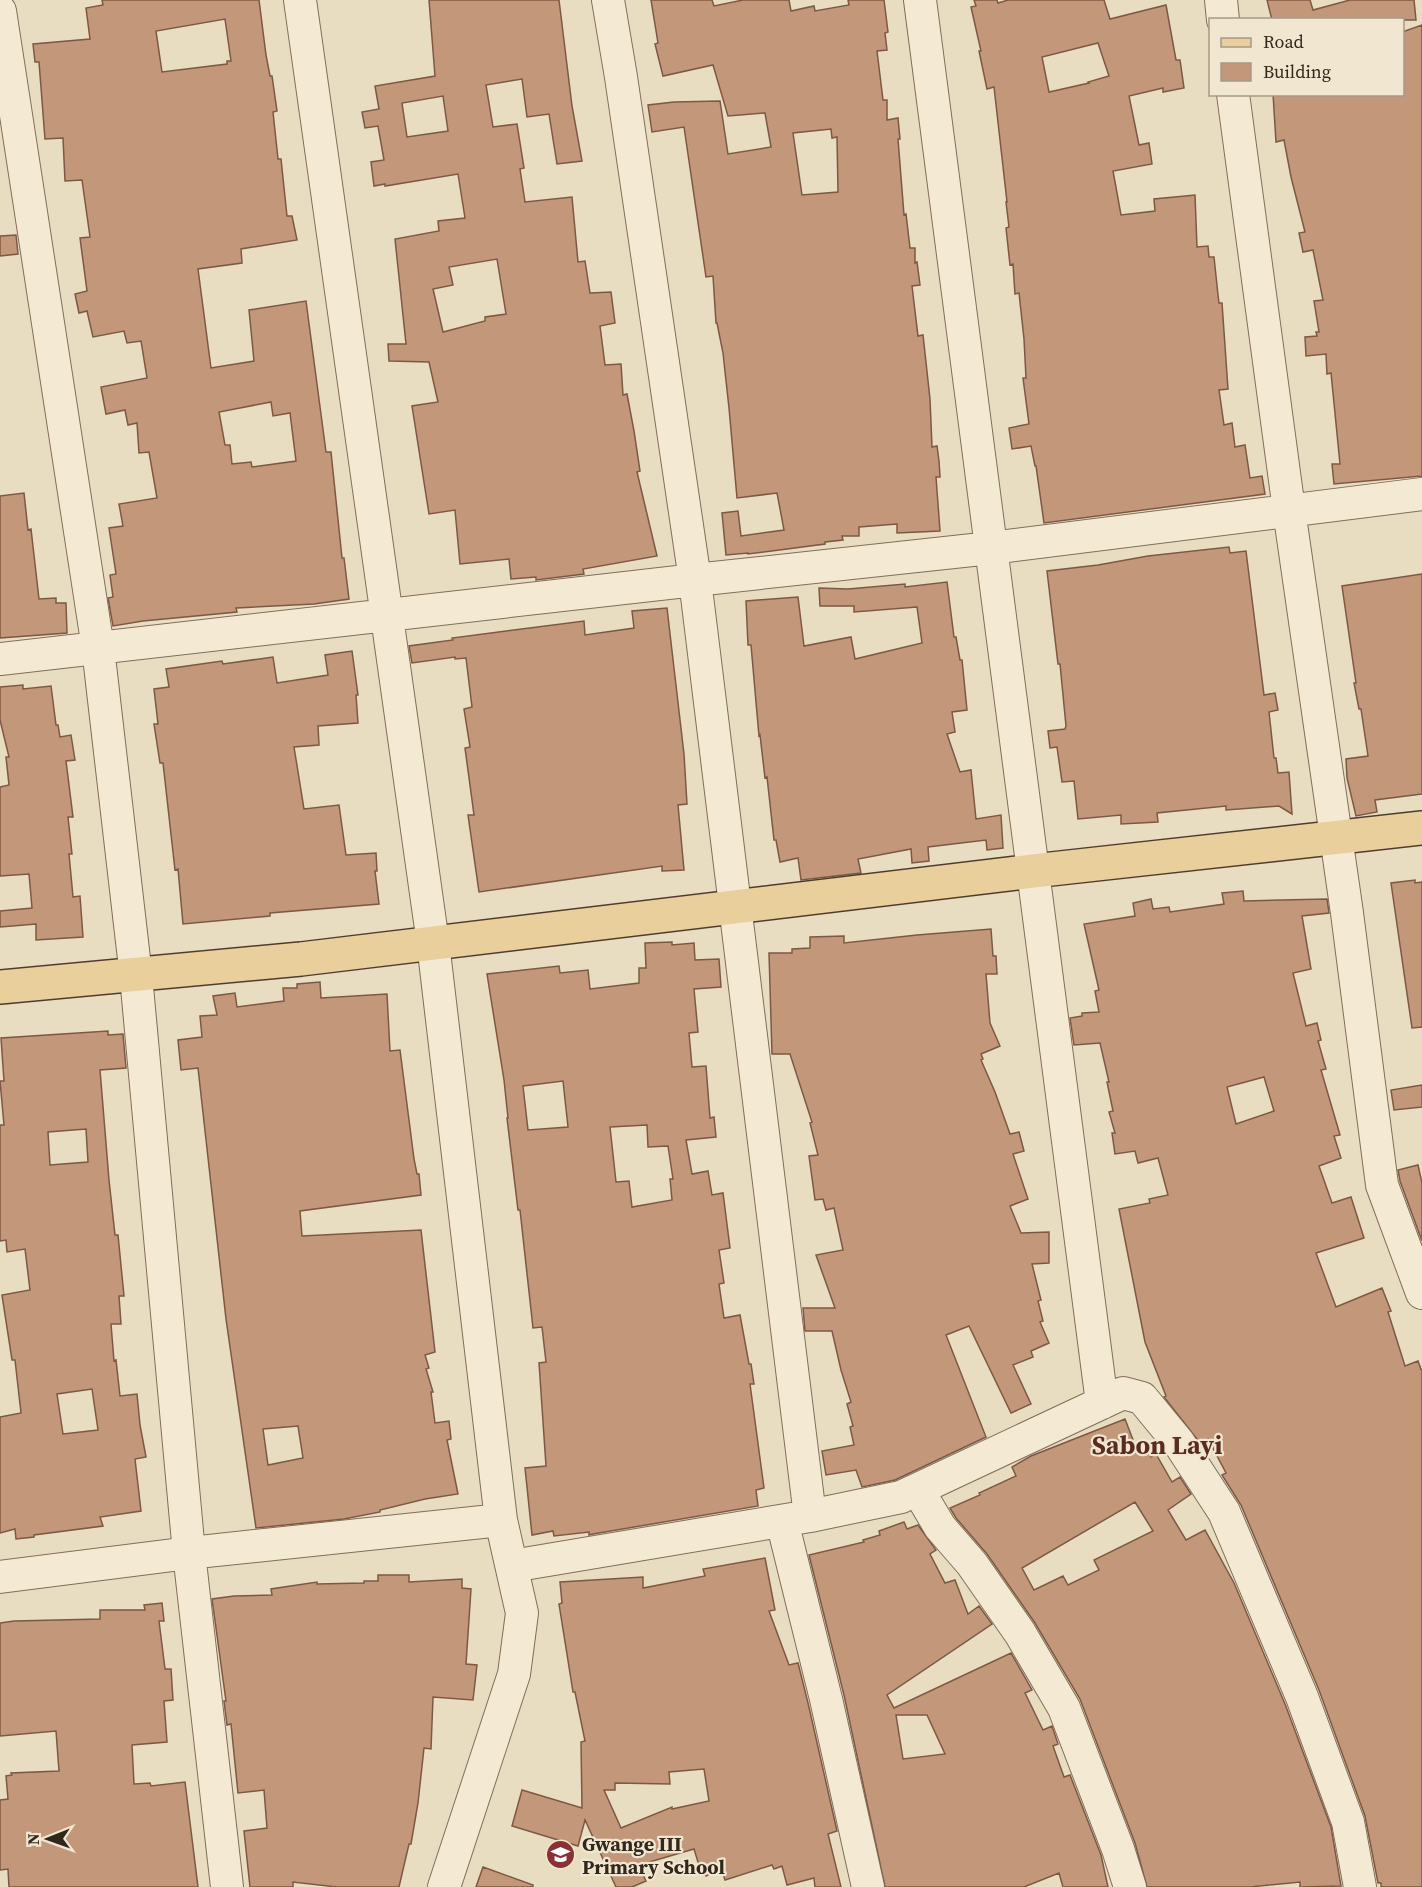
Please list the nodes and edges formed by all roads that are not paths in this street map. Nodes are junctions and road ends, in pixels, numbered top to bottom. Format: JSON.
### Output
{"nodes":[{"id":1,"x":300,"y":0,"type":"edge"},
{"id":2,"x":608,"y":0,"type":"edge"},
{"id":3,"x":921,"y":0,"type":"edge"},
{"id":4,"x":1221,"y":0,"type":"edge"},
{"id":5,"x":0,"y":10,"type":"edge"},
{"id":6,"x":1223,"y":18,"type":"edge"},
{"id":7,"x":1233,"y":96,"type":"edge"},
{"id":8,"x":1422,"y":494,"type":"edge"},
{"id":9,"x":1289,"y":510,"type":"junction"},
{"id":10,"x":991,"y":548,"type":"junction"},
{"id":11,"x":695,"y":580,"type":"junction"},
{"id":12,"x":387,"y":616,"type":"junction"},
{"id":13,"x":98,"y":648,"type":"junction"},
{"id":14,"x":0,"y":660,"type":"edge"},
{"id":15,"x":1422,"y":828,"type":"edge"},
{"id":16,"x":1336,"y":839,"type":"junction"},
{"id":17,"x":1033,"y":871,"type":"junction"},
{"id":18,"x":735,"y":906,"type":"junction"},
{"id":19,"x":433,"y":943,"type":"junction"},
{"id":20,"x":136,"y":976,"type":"junction"},
{"id":21,"x":0,"y":987,"type":"edge"},
{"id":22,"x":1422,"y":1293,"type":"edge"},
{"id":23,"x":1102,"y":1403,"type":"junction"},
{"id":24,"x":918,"y":1490,"type":"junction"},
{"id":25,"x":796,"y":1519,"type":"junction"},
{"id":26,"x":501,"y":1520,"type":"junction"},
{"id":27,"x":189,"y":1553,"type":"junction"},
{"id":28,"x":512,"y":1566,"type":"junction"},
{"id":29,"x":0,"y":1577,"type":"edge"},
{"id":30,"x":227,"y":1887,"type":"edge"},
{"id":31,"x":444,"y":1887,"type":"edge"},
{"id":32,"x":868,"y":1887,"type":"edge"},
{"id":33,"x":1130,"y":1887,"type":"edge"},
{"id":34,"x":1360,"y":1887,"type":"edge"}],
"edges":[{"from":1,"to":12,"type":"street"},
{"from":2,"to":11,"type":"street"},
{"from":3,"to":10,"type":"street"},
{"from":4,"to":6,"type":"street"},
{"from":5,"to":13,"type":"street"},
{"from":7,"to":9,"type":"street"},
{"from":8,"to":9,"type":"street"},
{"from":9,"to":10,"type":"street"},
{"from":9,"to":16,"type":"street"},
{"from":10,"to":11,"type":"street"},
{"from":10,"to":17,"type":"street"},
{"from":11,"to":12,"type":"street"},
{"from":11,"to":18,"type":"street"},
{"from":12,"to":13,"type":"street"},
{"from":12,"to":19,"type":"street"},
{"from":13,"to":14,"type":"street"},
{"from":13,"to":20,"type":"street"},
{"from":15,"to":16,"type":"main road"},
{"from":16,"to":17,"type":"main road"},
{"from":16,"to":22,"type":"street"},
{"from":17,"to":18,"type":"main road"},
{"from":17,"to":23,"type":"street"},
{"from":18,"to":19,"type":"main road"},
{"from":18,"to":25,"type":"street"},
{"from":19,"to":20,"type":"main road"},
{"from":19,"to":26,"type":"street"},
{"from":20,"to":21,"type":"main road"},
{"from":20,"to":27,"type":"street"},
{"from":23,"to":24,"type":"street"},
{"from":23,"to":34,"type":"street"},
{"from":24,"to":25,"type":"street"},
{"from":24,"to":33,"type":"street"},
{"from":25,"to":28,"type":"street"},
{"from":25,"to":32,"type":"street"},
{"from":26,"to":27,"type":"street"},
{"from":26,"to":28,"type":"street"},
{"from":27,"to":29,"type":"street"},
{"from":27,"to":30,"type":"street"},
{"from":28,"to":31,"type":"street"}]}
